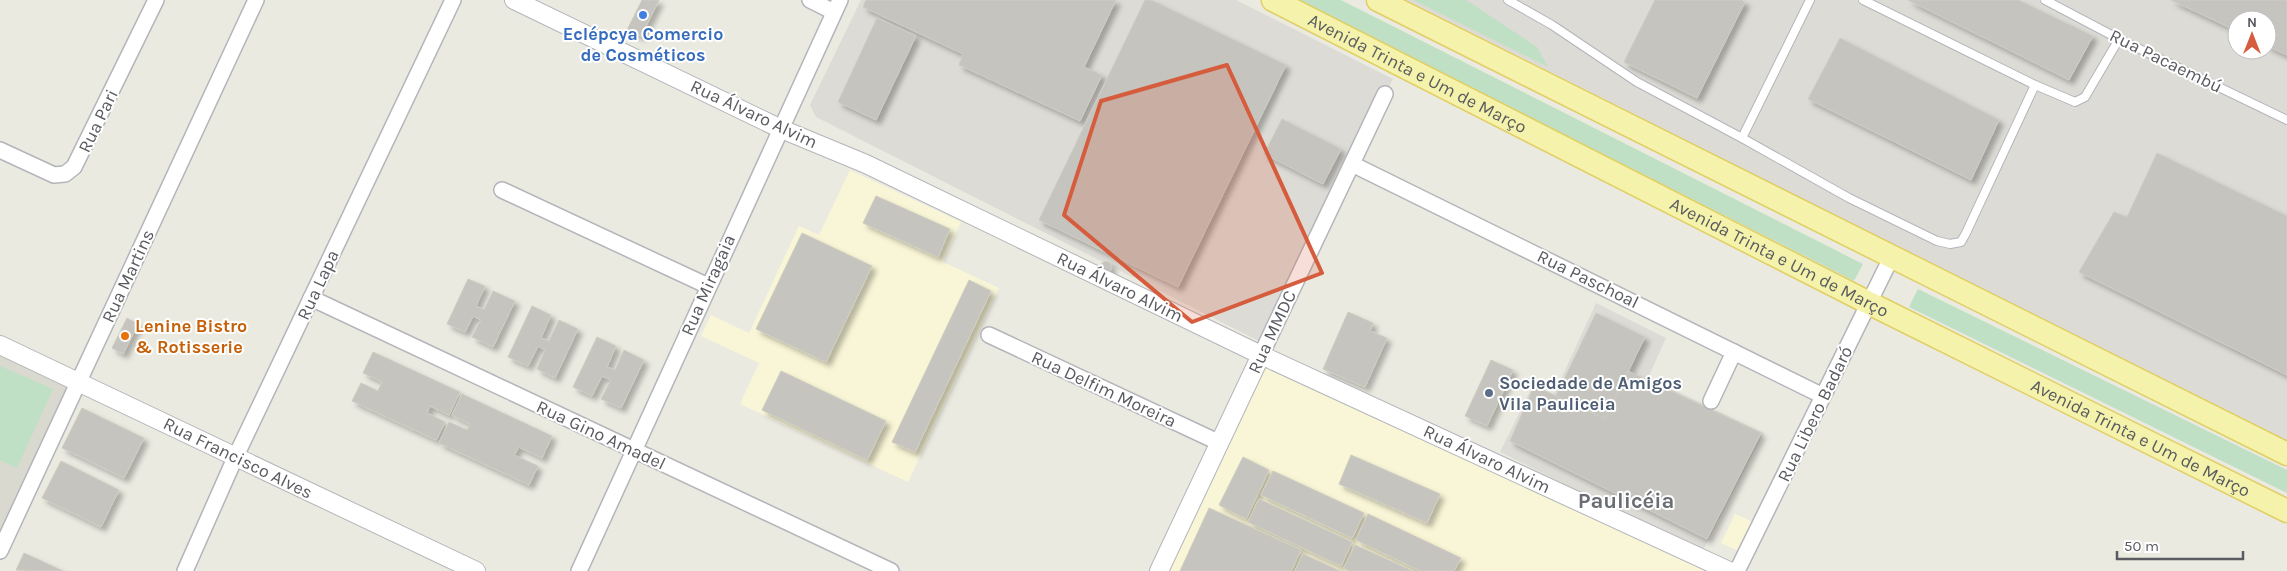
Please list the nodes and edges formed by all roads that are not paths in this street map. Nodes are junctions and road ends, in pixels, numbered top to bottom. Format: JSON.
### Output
{"nodes":[{"id":1,"x":156,"y":0,"type":"edge"},
{"id":2,"x":256,"y":0,"type":"edge"},
{"id":3,"x":453,"y":0,"type":"edge"},
{"id":4,"x":514,"y":0,"type":"edge"},
{"id":5,"x":810,"y":0,"type":"edge"},
{"id":6,"x":1273,"y":0,"type":"edge"},
{"id":7,"x":1378,"y":0,"type":"edge"},
{"id":8,"x":1508,"y":0,"type":"edge"},
{"id":9,"x":1810,"y":0,"type":"edge"},
{"id":10,"x":1864,"y":0,"type":"edge"},
{"id":11,"x":2045,"y":0,"type":"edge"},
{"id":12,"x":837,"y":6,"type":"edge"},
{"id":13,"x":2119,"y":39,"type":"junction"},
{"id":14,"x":2035,"y":85,"type":"junction"},
{"id":15,"x":1385,"y":94,"type":"dead end"},
{"id":16,"x":2287,"y":120,"type":"edge"},
{"id":17,"x":779,"y":128,"type":"junction"},
{"id":18,"x":1742,"y":138,"type":"junction"},
{"id":19,"x":0,"y":150,"type":"edge"},
{"id":20,"x":1352,"y":164,"type":"junction"},
{"id":21,"x":502,"y":190,"type":"dead end"},
{"id":22,"x":1892,"y":256,"type":"junction"},
{"id":23,"x":708,"y":286,"type":"junction"},
{"id":24,"x":311,"y":298,"type":"junction"},
{"id":25,"x":1869,"y":303,"type":"junction"},
{"id":26,"x":989,"y":334,"type":"dead end"},
{"id":27,"x":0,"y":345,"type":"edge"},
{"id":28,"x":1734,"y":352,"type":"junction"},
{"id":29,"x":1261,"y":356,"type":"junction"},
{"id":30,"x":78,"y":382,"type":"junction"},
{"id":31,"x":1823,"y":396,"type":"junction"},
{"id":32,"x":1711,"y":401,"type":"dead end"},
{"id":33,"x":1220,"y":443,"type":"junction"},
{"id":34,"x":634,"y":450,"type":"junction"},
{"id":35,"x":2287,"y":454,"type":"edge"},
{"id":36,"x":235,"y":458,"type":"junction"},
{"id":37,"x":2287,"y":511,"type":"edge"},
{"id":38,"x":0,"y":551,"type":"edge"},
{"id":39,"x":185,"y":571,"type":"edge"},
{"id":40,"x":476,"y":571,"type":"edge"},
{"id":41,"x":579,"y":571,"type":"edge"},
{"id":42,"x":891,"y":571,"type":"edge"},
{"id":43,"x":1159,"y":571,"type":"edge"},
{"id":44,"x":1729,"y":571,"type":"edge"},
{"id":45,"x":1737,"y":571,"type":"edge"}],
"edges":[{"from":1,"to":19,"type":"street","name":"Rua Pari"},
{"from":2,"to":30,"type":"street","name":"Rua Martins"},
{"from":3,"to":24,"type":"street","name":"Rua Lapa"},
{"from":4,"to":17,"type":"street","name":"Rua Álvaro Alvim"},
{"from":5,"to":12,"type":"street"},
{"from":6,"to":25,"type":"main road","name":"Avenida Trinta e Um de Março"},
{"from":7,"to":22,"type":"main road"},
{"from":8,"to":18,"type":"lane"},
{"from":9,"to":18,"type":"lane"},
{"from":10,"to":14,"type":"lane"},
{"from":11,"to":13,"type":"lane","name":"Rua Pacaembú"},
{"from":12,"to":17,"type":"street","name":"Rua Miragaia"},
{"from":13,"to":14,"type":"lane"},
{"from":13,"to":16,"type":"lane","name":"Rua Pacaembú"},
{"from":14,"to":18,"type":"lane"},
{"from":15,"to":20,"type":"street","name":"Rua MMDC"},
{"from":17,"to":23,"type":"street","name":"Rua Miragaia"},
{"from":17,"to":29,"type":"street","name":"Rua Álvaro Alvim"},
{"from":20,"to":28,"type":"street","name":"Rua Paschoal"},
{"from":20,"to":29,"type":"street","name":"Rua MMDC"},
{"from":21,"to":23,"type":"street"},
{"from":22,"to":25,"type":"street","name":"Rua Libero Badaró"},
{"from":22,"to":35,"type":"main road"},
{"from":23,"to":34,"type":"street","name":"Rua Miragaia"},
{"from":24,"to":34,"type":"street","name":"Rua Gino Amadel"},
{"from":24,"to":36,"type":"street","name":"Rua Lapa"},
{"from":25,"to":31,"type":"street","name":"Rua Libero Badaró"},
{"from":25,"to":37,"type":"main road","name":"Avenida Trinta e Um de Março"},
{"from":26,"to":33,"type":"street","name":"Rua Delfim Moreira"},
{"from":27,"to":30,"type":"street","name":"Rua Francisco Alves"},
{"from":28,"to":31,"type":"street","name":"Rua Paschoal"},
{"from":28,"to":32,"type":"street"},
{"from":29,"to":33,"type":"street","name":"Rua MMDC"},
{"from":29,"to":44,"type":"street","name":"Rua Álvaro Alvim"},
{"from":30,"to":36,"type":"street","name":"Rua Francisco Alves"},
{"from":30,"to":38,"type":"street","name":"Rua Martins"},
{"from":31,"to":45,"type":"street","name":"Rua Libero Badaró"},
{"from":33,"to":43,"type":"street","name":"Rua MMDC"},
{"from":34,"to":41,"type":"street","name":"Rua Miragaia"},
{"from":34,"to":42,"type":"street","name":"Rua Gino Amadel"},
{"from":36,"to":39,"type":"street","name":"Rua Lapa"},
{"from":36,"to":40,"type":"street","name":"Rua Francisco Alves"}]}
